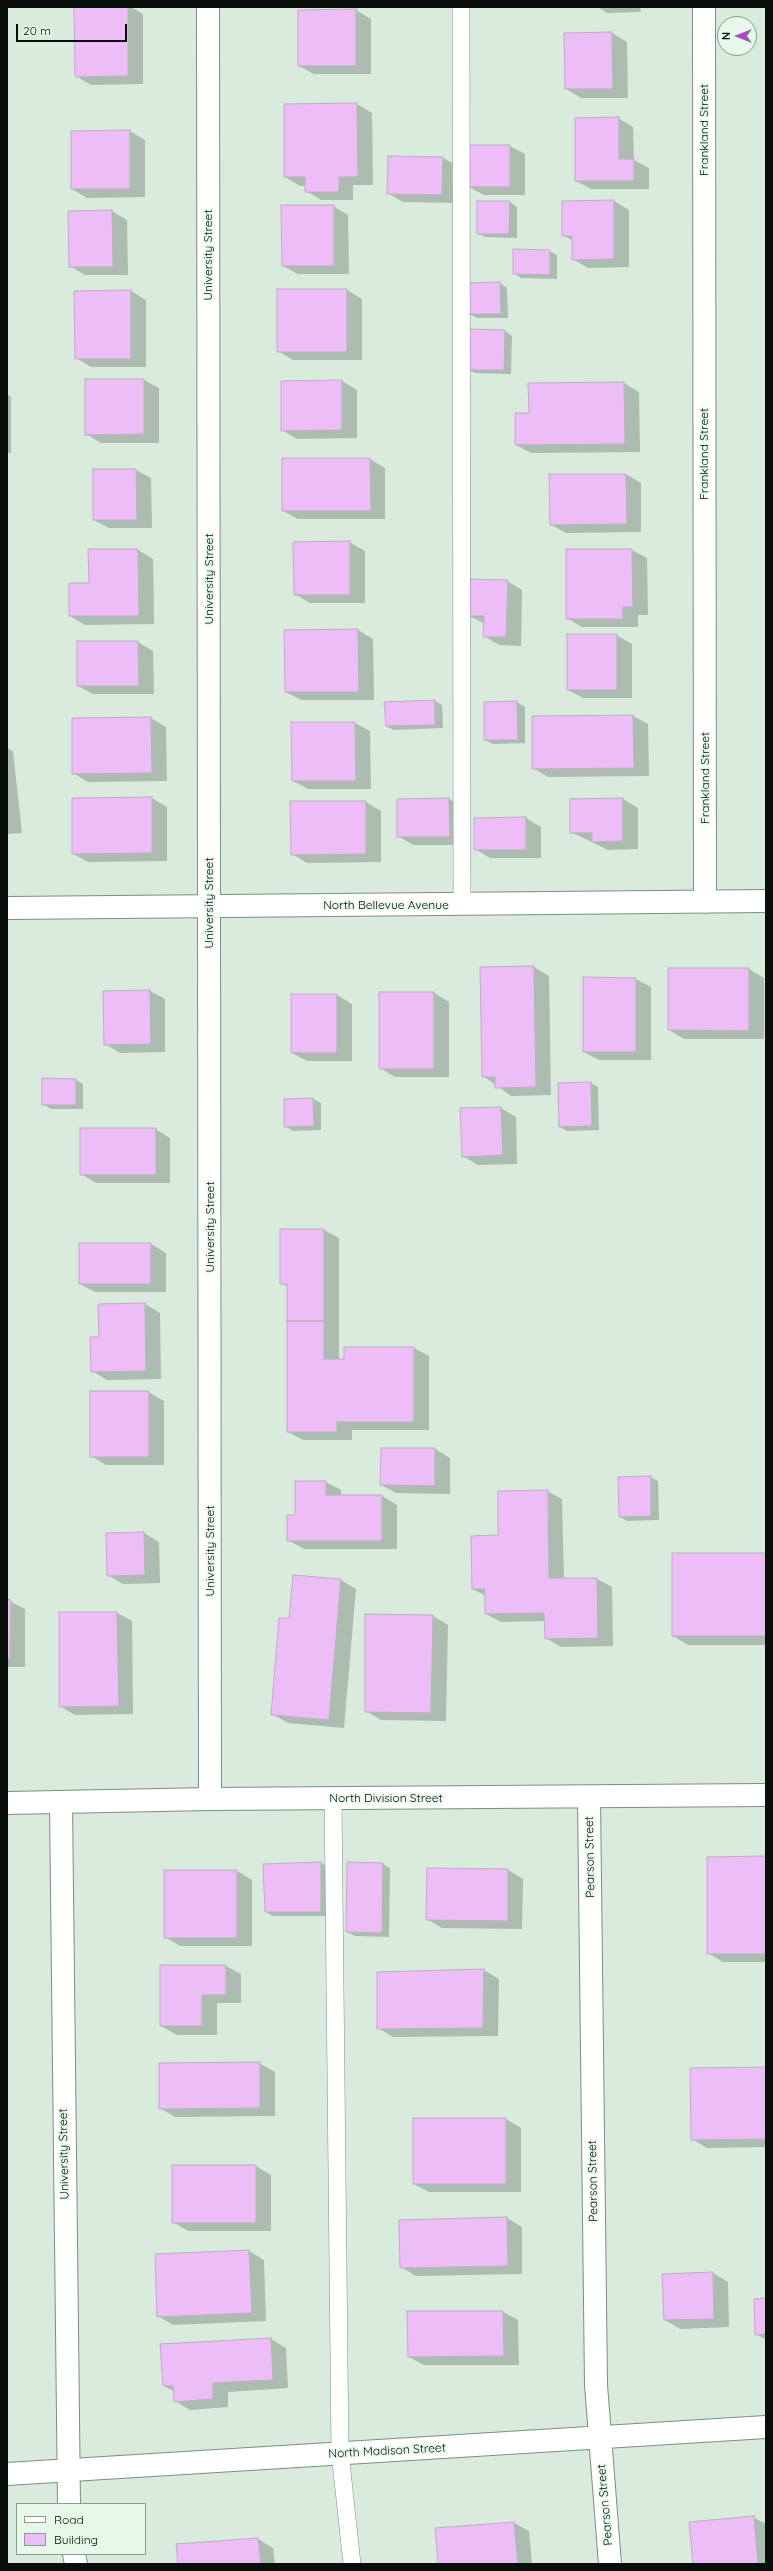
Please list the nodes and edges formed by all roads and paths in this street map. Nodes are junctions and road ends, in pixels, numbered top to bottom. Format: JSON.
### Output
{"nodes":[{"id":1,"x":208,"y":7,"type":"edge"},
{"id":2,"x":461,"y":7,"type":"edge"},
{"id":3,"x":704,"y":7,"type":"edge"},
{"id":4,"x":766,"y":901,"type":"edge"},
{"id":5,"x":705,"y":902,"type":"junction"},
{"id":6,"x":462,"y":904,"type":"junction"},
{"id":7,"x":209,"y":906,"type":"junction"},
{"id":8,"x":7,"y":908,"type":"edge"},
{"id":9,"x":766,"y":1794,"type":"edge"},
{"id":10,"x":333,"y":1798,"type":"junction"},
{"id":11,"x":589,"y":1798,"type":"junction"},
{"id":12,"x":210,"y":1799,"type":"junction"},
{"id":13,"x":7,"y":1803,"type":"edge"},
{"id":14,"x":61,"y":1803,"type":"junction"},
{"id":15,"x":766,"y":2427,"type":"edge"},
{"id":16,"x":599,"y":2438,"type":"junction"},
{"id":17,"x":340,"y":2453,"type":"junction"},
{"id":18,"x":67,"y":2470,"type":"junction"},
{"id":19,"x":7,"y":2474,"type":"edge"},
{"id":20,"x":69,"y":2503,"type":"edge"},
{"id":21,"x":352,"y":2564,"type":"edge"},
{"id":22,"x":610,"y":2564,"type":"edge"}],
"edges":[{"from":1,"to":7,"type":"street","name":"University Street"},
{"from":2,"to":6,"type":"lane"},
{"from":3,"to":5,"type":"street","name":"Frankland Street"},
{"from":4,"to":5,"type":"street","name":"North Bellevue Avenue"},
{"from":5,"to":6,"type":"street","name":"North Bellevue Avenue"},
{"from":6,"to":7,"type":"street","name":"North Bellevue Avenue"},
{"from":7,"to":8,"type":"street","name":"North Bellevue Avenue"},
{"from":7,"to":12,"type":"street","name":"University Street"},
{"from":9,"to":11,"type":"street","name":"North Division Street"},
{"from":10,"to":11,"type":"street","name":"North Division Street"},
{"from":10,"to":12,"type":"street","name":"North Division Street"},
{"from":10,"to":17,"type":"lane"},
{"from":11,"to":16,"type":"street","name":"Pearson Street"},
{"from":12,"to":14,"type":"street","name":"North Division Street"},
{"from":13,"to":14,"type":"street","name":"North Division Street"},
{"from":14,"to":18,"type":"street","name":"University Street"},
{"from":15,"to":16,"type":"street","name":"North Madison Street"},
{"from":16,"to":17,"type":"street","name":"North Madison Street"},
{"from":16,"to":22,"type":"street","name":"Pearson Street"},
{"from":17,"to":18,"type":"street","name":"North Madison Street"},
{"from":17,"to":21,"type":"lane"},
{"from":18,"to":19,"type":"street","name":"North Madison Street"},
{"from":18,"to":20,"type":"street","name":"University Street"}]}
